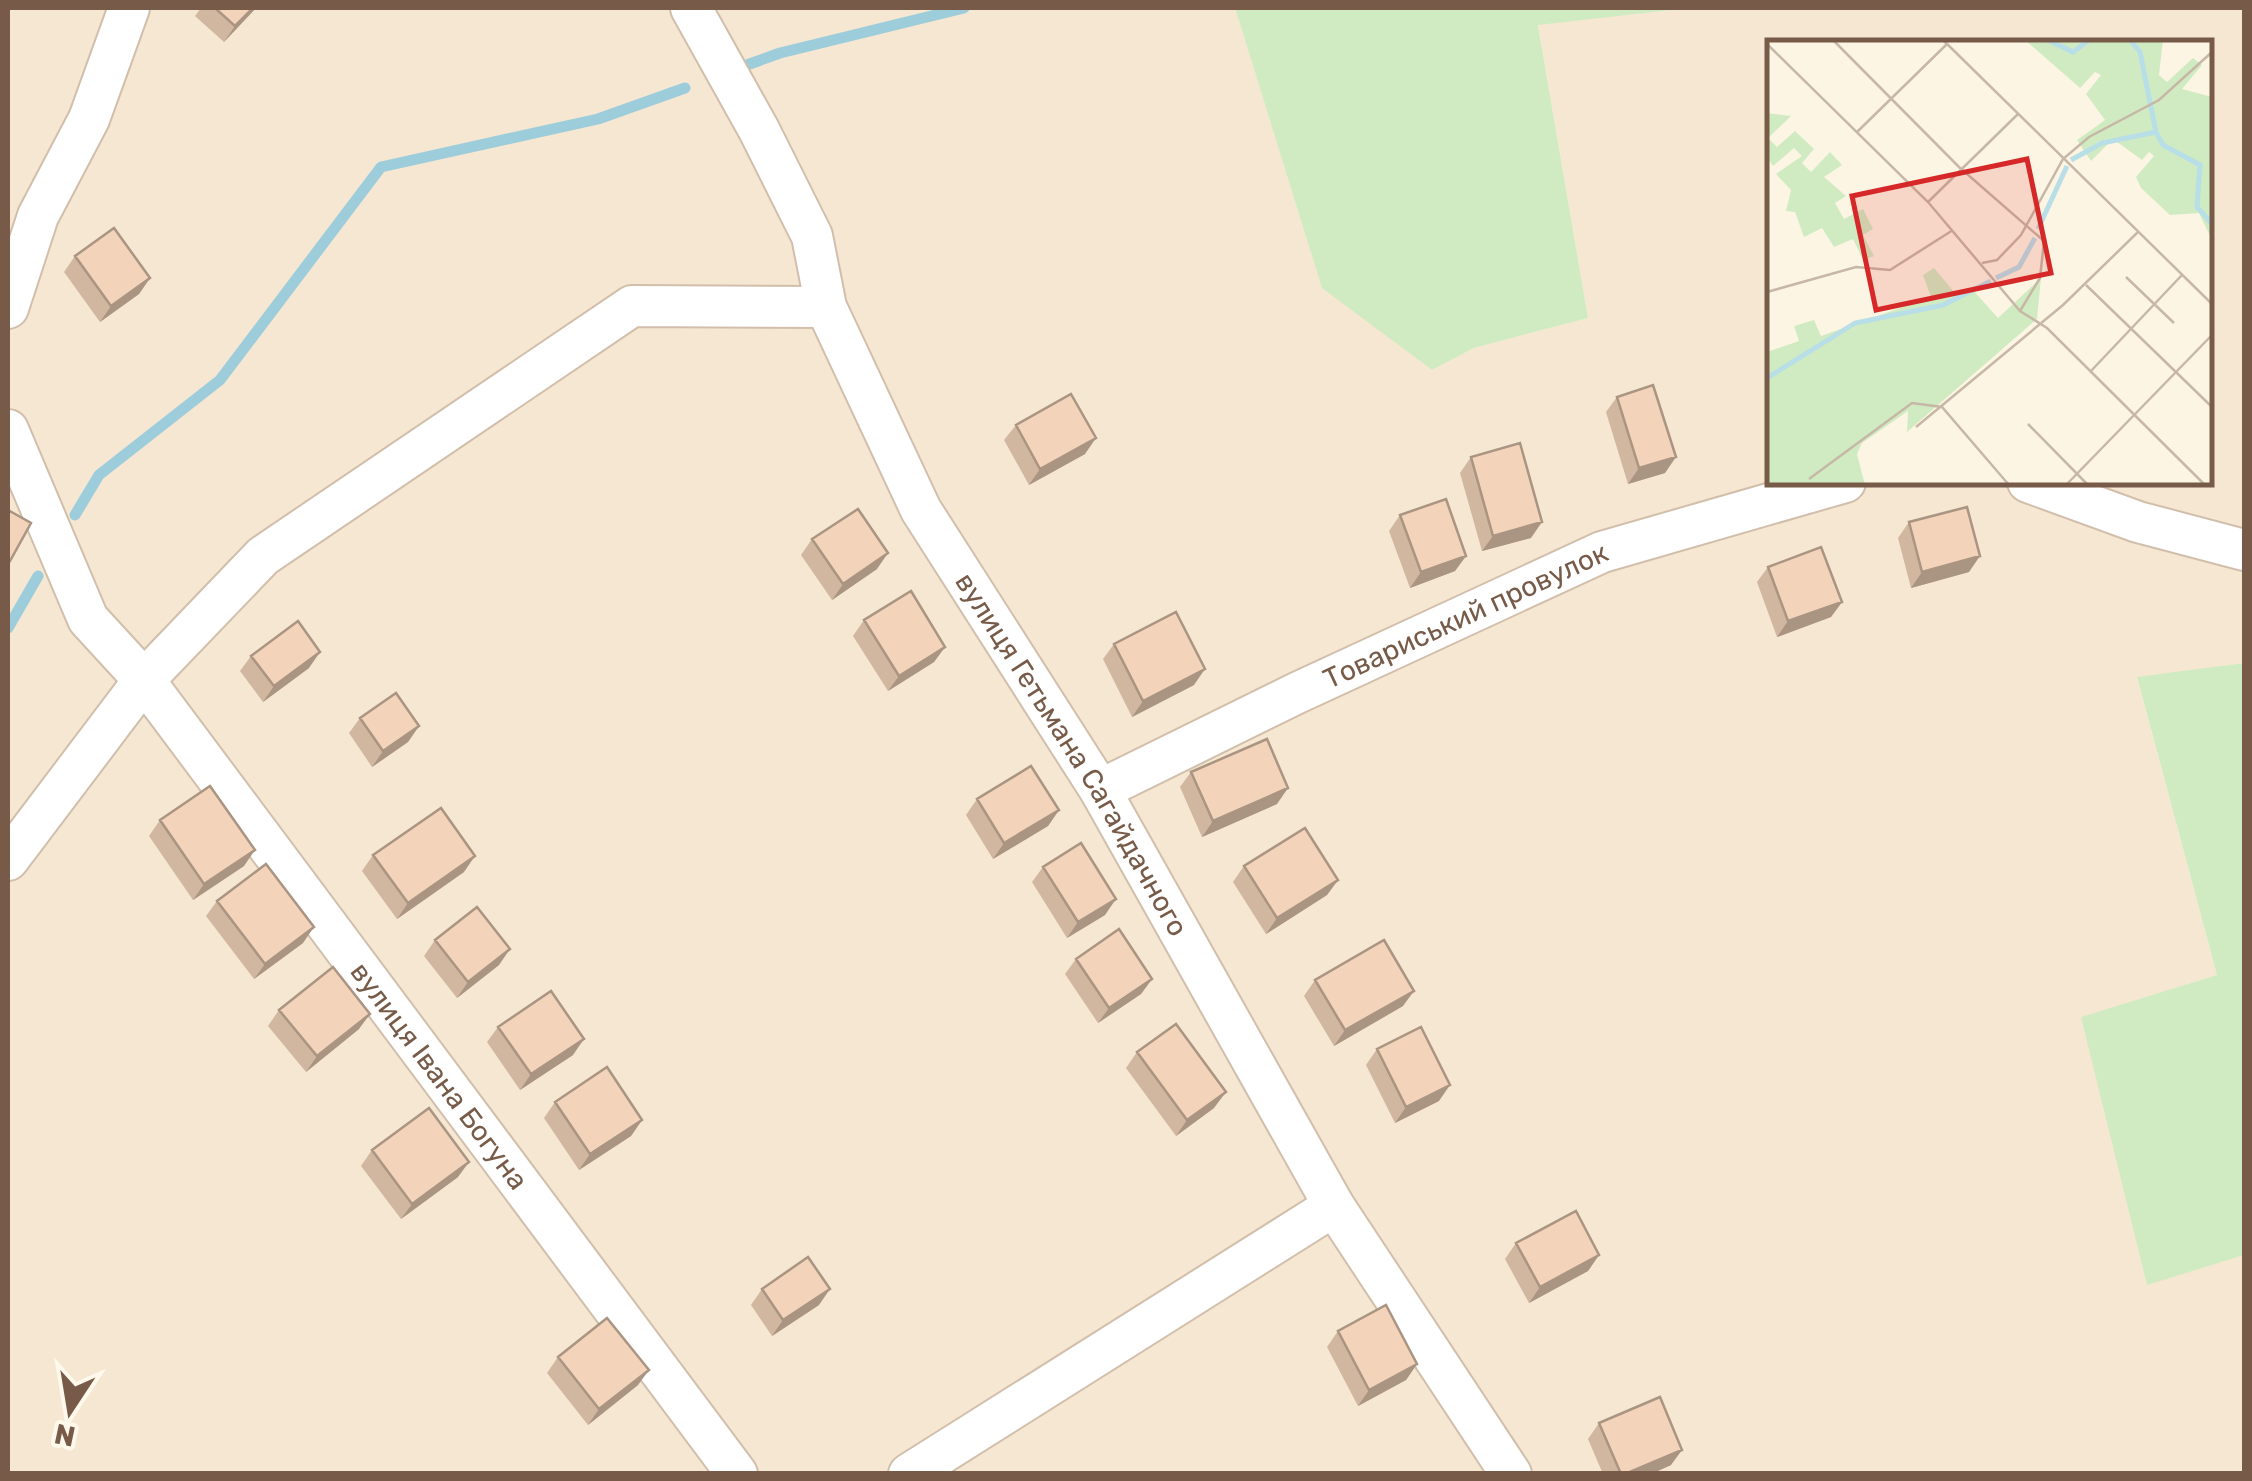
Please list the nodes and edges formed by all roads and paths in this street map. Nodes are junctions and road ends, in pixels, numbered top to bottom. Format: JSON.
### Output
{"nodes":[{"id":1,"x":129,"y":8,"type":"edge"},
{"id":2,"x":691,"y":8,"type":"edge"},
{"id":3,"x":826,"y":306,"type":"junction"},
{"id":4,"x":8,"y":308,"type":"edge"},
{"id":5,"x":8,"y":430,"type":"edge"},
{"id":6,"x":1835,"y":485,"type":"edge"},
{"id":7,"x":2036,"y":485,"type":"edge"},
{"id":8,"x":2244,"y":550,"type":"edge"},
{"id":9,"x":144,"y":680,"type":"junction"},
{"id":10,"x":1100,"y":790,"type":"junction"},
{"id":11,"x":8,"y":860,"type":"edge"},
{"id":12,"x":1334,"y":1206,"type":"junction"},
{"id":13,"x":737,"y":1474,"type":"edge"},
{"id":14,"x":909,"y":1474,"type":"edge"},
{"id":15,"x":1511,"y":1474,"type":"edge"}],
"edges":[{"from":1,"to":4,"type":"street"},
{"from":2,"to":3,"type":"street","name":"вулиця Гетьмана Сагайдачного"},
{"from":3,"to":9,"type":"street"},
{"from":3,"to":10,"type":"street","name":"вулиця Гетьмана Сагайдачного"},
{"from":5,"to":9,"type":"street","name":"вулиця Івана Богуна"},
{"from":6,"to":10,"type":"street","name":"Товариський провулок"},
{"from":7,"to":8,"type":"street"},
{"from":9,"to":11,"type":"street"},
{"from":9,"to":13,"type":"street","name":"вулиця Івана Богуна"},
{"from":10,"to":12,"type":"street","name":"вулиця Гетьмана Сагайдачного"},
{"from":12,"to":14,"type":"street"},
{"from":12,"to":15,"type":"street","name":"вулиця Гетьмана Сагайдачного"}]}
